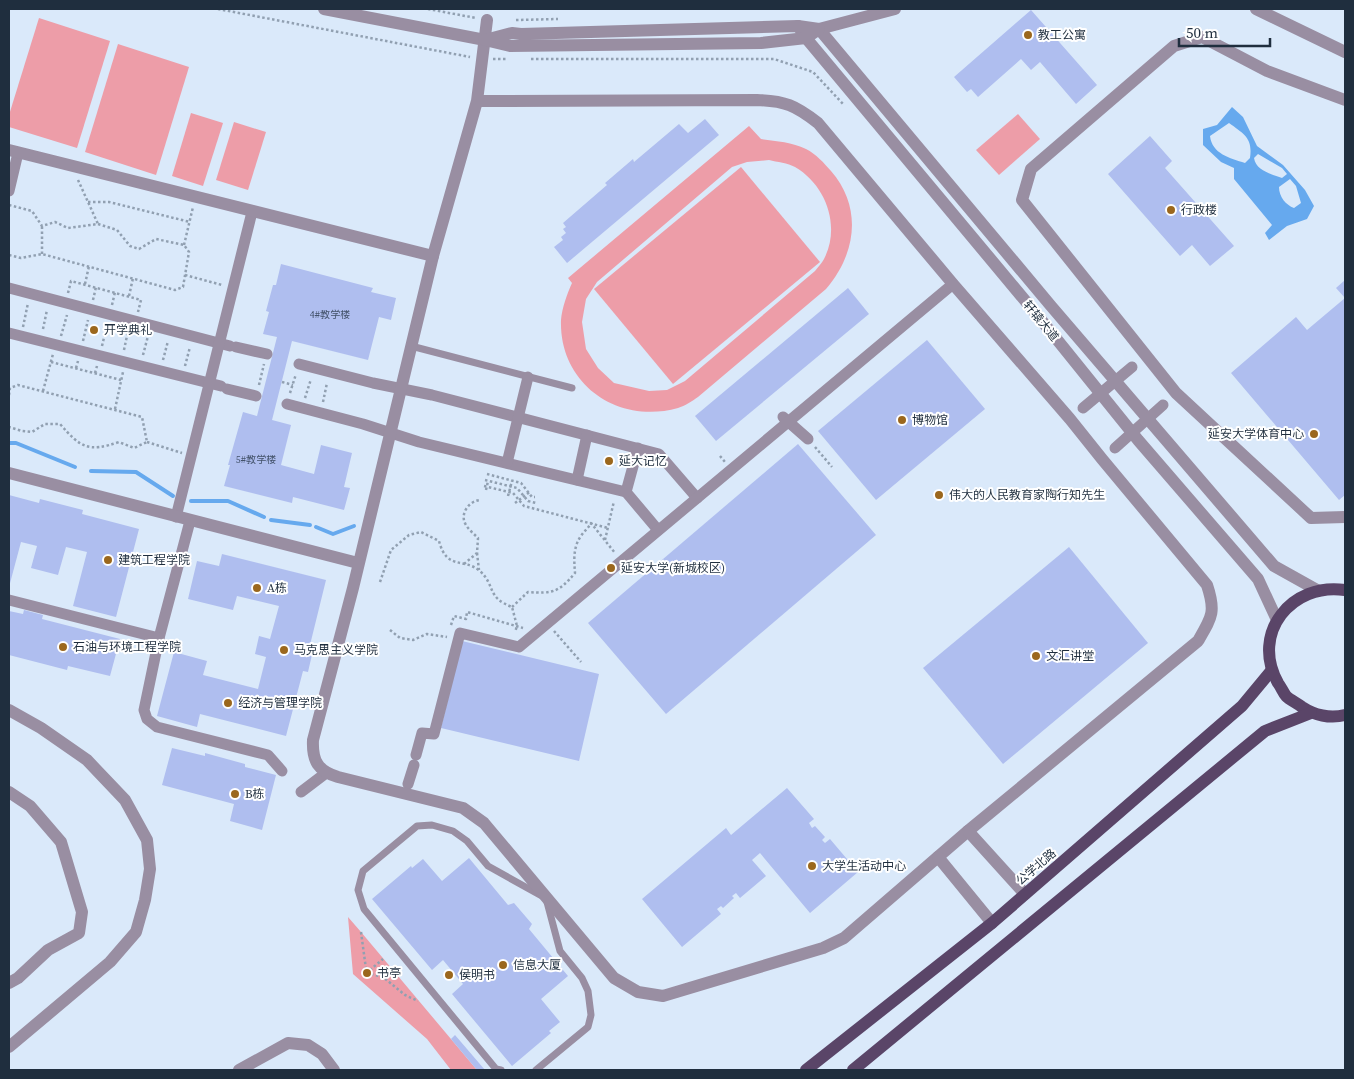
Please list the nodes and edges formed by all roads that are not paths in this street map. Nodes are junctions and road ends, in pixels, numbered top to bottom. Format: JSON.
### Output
{"nodes":[{"id":1,"x":324,"y":9,"type":"edge"},
{"id":2,"x":895,"y":9,"type":"edge"},
{"id":3,"x":1256,"y":9,"type":"edge"},
{"id":4,"x":487,"y":20,"type":"road end"},
{"id":5,"x":798,"y":26,"type":"junction"},
{"id":6,"x":819,"y":29,"type":"junction"},
{"id":7,"x":806,"y":38,"type":"junction"},
{"id":8,"x":485,"y":40,"type":"junction"},
{"id":9,"x":1345,"y":52,"type":"edge"},
{"id":10,"x":1345,"y":100,"type":"edge"},
{"id":11,"x":477,"y":101,"type":"junction"},
{"id":12,"x":13,"y":152,"type":"edge"},
{"id":13,"x":9,"y":191,"type":"edge"},
{"id":14,"x":252,"y":212,"type":"junction"},
{"id":15,"x":433,"y":256,"type":"junction"},
{"id":16,"x":953,"y":284,"type":"junction"},
{"id":17,"x":9,"y":288,"type":"edge"},
{"id":18,"x":14,"y":334,"type":"edge"},
{"id":19,"x":229,"y":345,"type":"junction"},
{"id":20,"x":411,"y":346,"type":"junction"},
{"id":21,"x":267,"y":354,"type":"road end"},
{"id":22,"x":1146,"y":356,"type":"junction"},
{"id":23,"x":299,"y":364,"type":"road end"},
{"id":24,"x":528,"y":377,"type":"junction"},
{"id":25,"x":219,"y":386,"type":"junction"},
{"id":26,"x":572,"y":388,"type":"dead end"},
{"id":27,"x":401,"y":389,"type":"junction"},
{"id":28,"x":1176,"y":393,"type":"junction"},
{"id":29,"x":256,"y":396,"type":"road end"},
{"id":30,"x":287,"y":404,"type":"road end"},
{"id":31,"x":518,"y":417,"type":"junction"},
{"id":32,"x":785,"y":419,"type":"junction"},
{"id":33,"x":1070,"y":419,"type":"junction"},
{"id":34,"x":390,"y":432,"type":"junction"},
{"id":35,"x":587,"y":435,"type":"junction"},
{"id":36,"x":808,"y":439,"type":"road end"},
{"id":37,"x":638,"y":448,"type":"junction"},
{"id":38,"x":1102,"y":459,"type":"junction"},
{"id":39,"x":507,"y":463,"type":"junction"},
{"id":40,"x":9,"y":473,"type":"edge"},
{"id":41,"x":577,"y":480,"type":"junction"},
{"id":42,"x":622,"y":491,"type":"junction"},
{"id":43,"x":696,"y":498,"type":"junction"},
{"id":44,"x":176,"y":517,"type":"junction"},
{"id":45,"x":1345,"y":517,"type":"edge"},
{"id":46,"x":190,"y":521,"type":"junction"},
{"id":47,"x":658,"y":530,"type":"junction"},
{"id":48,"x":358,"y":563,"type":"junction"},
{"id":49,"x":1317,"y":590,"type":"junction"},
{"id":50,"x":1345,"y":590,"type":"edge"},
{"id":51,"x":9,"y":600,"type":"edge"},
{"id":52,"x":1277,"y":620,"type":"junction"},
{"id":53,"x":159,"y":638,"type":"junction"},
{"id":54,"x":1271,"y":671,"type":"junction"},
{"id":55,"x":9,"y":710,"type":"edge"},
{"id":56,"x":1311,"y":713,"type":"junction"},
{"id":57,"x":1345,"y":715,"type":"edge"},
{"id":58,"x":282,"y":770,"type":"dead end"},
{"id":59,"x":326,"y":773,"type":"junction"},
{"id":60,"x":408,"y":784,"type":"dead end"},
{"id":61,"x":9,"y":792,"type":"edge"},
{"id":62,"x":301,"y":792,"type":"dead end"},
{"id":63,"x":968,"y":831,"type":"junction"},
{"id":64,"x":938,"y":857,"type":"junction"},
{"id":65,"x":1025,"y":894,"type":"junction"},
{"id":66,"x":545,"y":898,"type":"junction"},
{"id":67,"x":992,"y":923,"type":"junction"},
{"id":68,"x":9,"y":983,"type":"edge"},
{"id":69,"x":9,"y":1047,"type":"edge"},
{"id":70,"x":239,"y":1070,"type":"edge"},
{"id":71,"x":334,"y":1070,"type":"edge"},
{"id":72,"x":501,"y":1070,"type":"edge"},
{"id":73,"x":536,"y":1070,"type":"edge"},
{"id":74,"x":806,"y":1070,"type":"edge"},
{"id":75,"x":853,"y":1070,"type":"edge"}],
"edges":[{"from":1,"to":8,"type":"street"},
{"from":2,"to":6,"type":"street"},
{"from":3,"to":9,"type":"street"},
{"from":4,"to":8,"type":"street"},
{"from":5,"to":6,"type":"street"},
{"from":5,"to":7,"type":"street","name":"轩辕大道"},
{"from":5,"to":8,"type":"street"},
{"from":6,"to":7,"type":"street"},
{"from":6,"to":49,"type":"street","name":"轩辕大道"},
{"from":7,"to":8,"type":"street"},
{"from":7,"to":52,"type":"street","name":"轩辕大道"},
{"from":8,"to":11,"type":"street"},
{"from":10,"to":22,"type":"street"},
{"from":11,"to":15,"type":"street"},
{"from":11,"to":16,"type":"street"},
{"from":12,"to":13,"type":"street"},
{"from":12,"to":14,"type":"street"},
{"from":14,"to":15,"type":"street"},
{"from":14,"to":19,"type":"street"},
{"from":15,"to":20,"type":"street"},
{"from":16,"to":32,"type":"street"},
{"from":16,"to":33,"type":"street"},
{"from":17,"to":19,"type":"street"},
{"from":18,"to":25,"type":"street"},
{"from":19,"to":21,"type":"street"},
{"from":19,"to":25,"type":"street"},
{"from":20,"to":24,"type":"lane"},
{"from":20,"to":27,"type":"street"},
{"from":22,"to":28,"type":"street"},
{"from":22,"to":33,"type":"street","bridge":true},
{"from":23,"to":27,"type":"street"},
{"from":24,"to":26,"type":"lane"},
{"from":24,"to":31,"type":"street"},
{"from":25,"to":29,"type":"street"},
{"from":25,"to":44,"type":"street"},
{"from":27,"to":31,"type":"street"},
{"from":27,"to":34,"type":"street"},
{"from":28,"to":38,"type":"street","bridge":true},
{"from":28,"to":45,"type":"street"},
{"from":30,"to":34,"type":"street"},
{"from":31,"to":35,"type":"street"},
{"from":31,"to":39,"type":"street"},
{"from":32,"to":36,"type":"street"},
{"from":32,"to":43,"type":"street"},
{"from":33,"to":38,"type":"street"},
{"from":34,"to":39,"type":"street"},
{"from":34,"to":48,"type":"street"},
{"from":35,"to":37,"type":"street"},
{"from":35,"to":41,"type":"street"},
{"from":37,"to":42,"type":"street"},
{"from":37,"to":43,"type":"street"},
{"from":38,"to":63,"type":"street"},
{"from":39,"to":41,"type":"street"},
{"from":40,"to":44,"type":"street"},
{"from":41,"to":42,"type":"street"},
{"from":42,"to":47,"type":"street"},
{"from":43,"to":47,"type":"street"},
{"from":44,"to":46,"type":"street"},
{"from":46,"to":48,"type":"street"},
{"from":46,"to":53,"type":"street"},
{"from":47,"to":60,"type":"street"},
{"from":48,"to":59,"type":"street"},
{"from":49,"to":50,"type":"main road"},
{"from":49,"to":52,"type":"main road"},
{"from":51,"to":53,"type":"street"},
{"from":52,"to":54,"type":"main road"},
{"from":53,"to":58,"type":"street"},
{"from":54,"to":56,"type":"main road"},
{"from":54,"to":65,"type":"main road","name":"公学北路"},
{"from":55,"to":69,"type":"street"},
{"from":56,"to":57,"type":"main road"},
{"from":56,"to":75,"type":"main road"},
{"from":59,"to":62,"type":"street"},
{"from":59,"to":66,"type":"street"},
{"from":61,"to":68,"type":"street"},
{"from":63,"to":64,"type":"street"},
{"from":63,"to":65,"type":"street"},
{"from":64,"to":66,"type":"street"},
{"from":64,"to":67,"type":"street"},
{"from":65,"to":67,"type":"main road","name":"公学北路"},
{"from":66,"to":72,"type":"lane"},
{"from":66,"to":73,"type":"lane"},
{"from":67,"to":74,"type":"main road","name":"公学北路"},
{"from":70,"to":71,"type":"street"}]}
